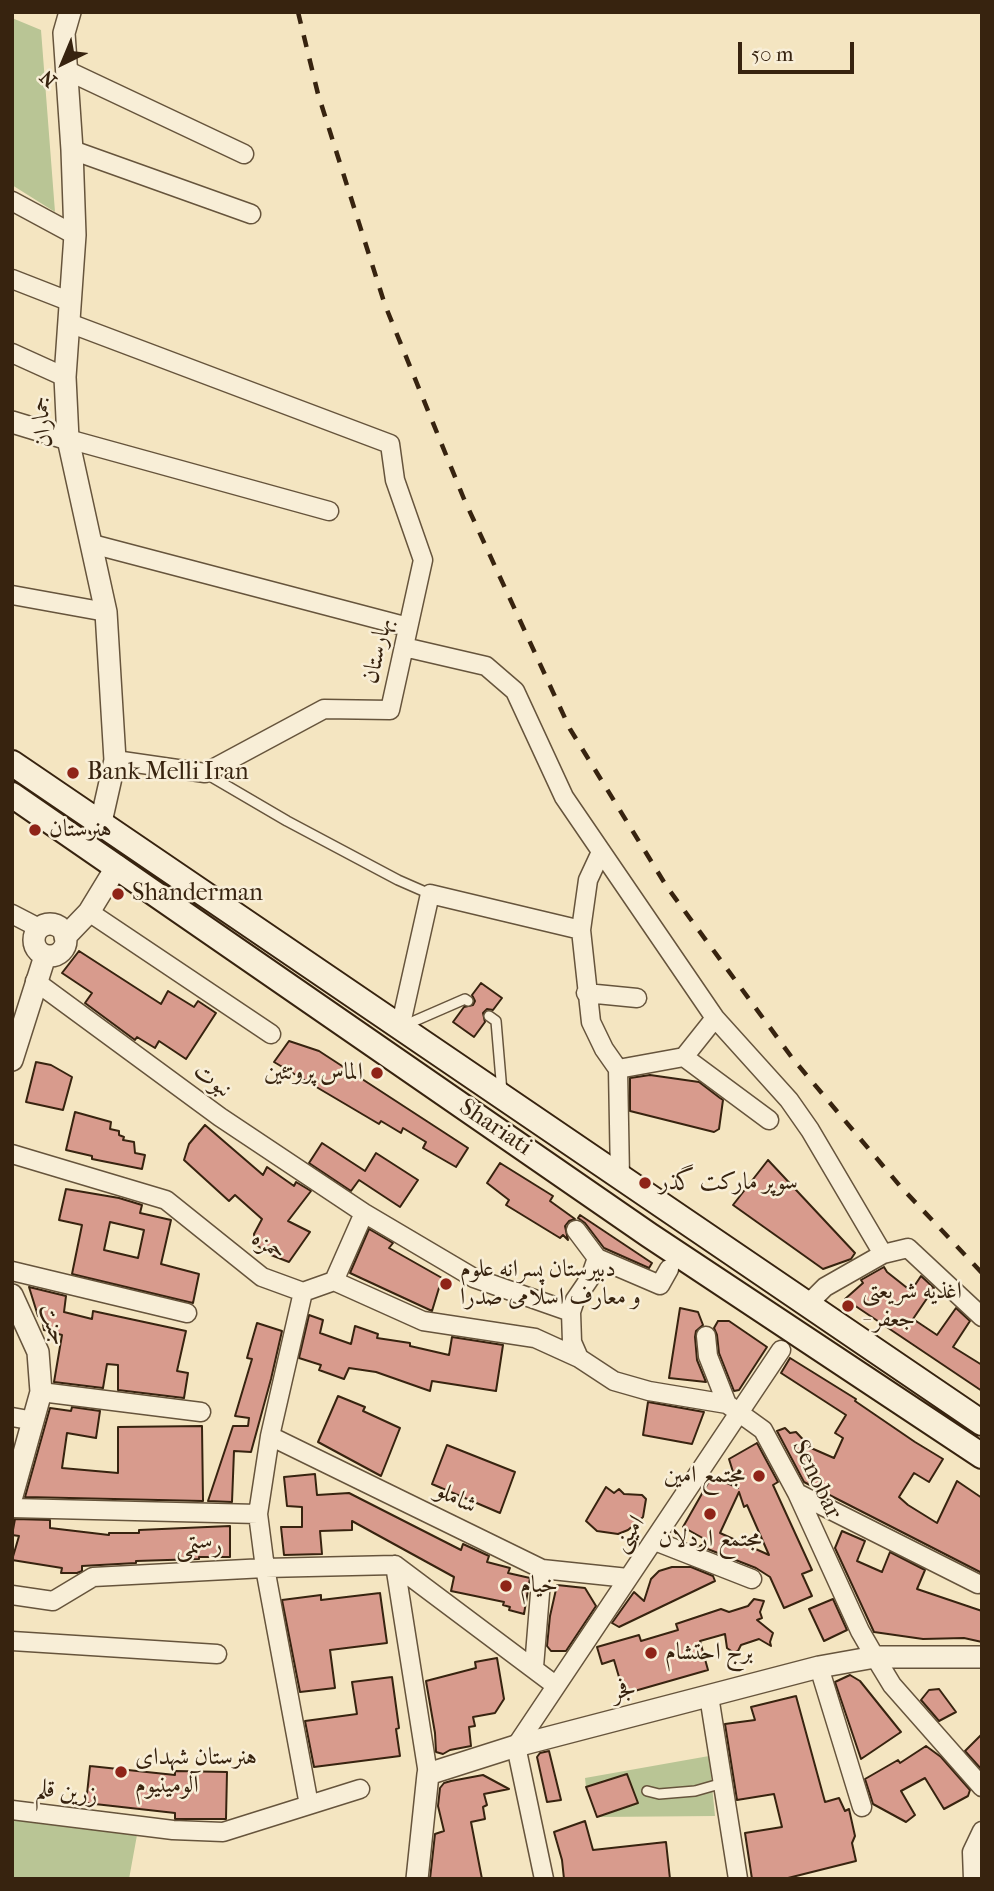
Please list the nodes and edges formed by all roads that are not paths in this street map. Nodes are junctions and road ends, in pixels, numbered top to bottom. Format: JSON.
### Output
{"nodes":[{"id":1,"x":70,"y":12,"type":"edge"},
{"id":2,"x":68,"y":71,"type":"junction"},
{"id":3,"x":72,"y":150,"type":"junction"},
{"id":4,"x":244,"y":154,"type":"dead end"},
{"id":5,"x":12,"y":201,"type":"edge"},
{"id":6,"x":251,"y":214,"type":"dead end"},
{"id":7,"x":75,"y":235,"type":"junction"},
{"id":8,"x":12,"y":279,"type":"edge"},
{"id":9,"x":70,"y":313,"type":"junction"},
{"id":10,"x":12,"y":353,"type":"edge"},
{"id":11,"x":65,"y":377,"type":"junction"},
{"id":12,"x":12,"y":422,"type":"edge"},
{"id":13,"x":68,"y":439,"type":"junction"},
{"id":14,"x":329,"y":511,"type":"dead end"},
{"id":15,"x":92,"y":544,"type":"junction"},
{"id":16,"x":12,"y":595,"type":"edge"},
{"id":17,"x":106,"y":611,"type":"junction"},
{"id":18,"x":408,"y":627,"type":"junction"},
{"id":19,"x":404,"y":648,"type":"junction"},
{"id":20,"x":115,"y":760,"type":"junction"},
{"id":21,"x":12,"y":763,"type":"edge"},
{"id":22,"x":205,"y":773,"type":"junction"},
{"id":23,"x":12,"y":795,"type":"edge"},
{"id":24,"x":101,"y":822,"type":"junction"},
{"id":25,"x":601,"y":852,"type":"junction"},
{"id":26,"x":117,"y":866,"type":"junction"},
{"id":27,"x":430,"y":894,"type":"junction"},
{"id":28,"x":89,"y":912,"type":"junction"},
{"id":29,"x":12,"y":914,"type":"edge"},
{"id":30,"x":39,"y":928,"type":"junction"},
{"id":31,"x":581,"y":930,"type":"junction"},
{"id":32,"x":65,"y":937,"type":"junction"},
{"id":33,"x":44,"y":956,"type":"junction"},
{"id":34,"x":35,"y":981,"type":"junction"},
{"id":35,"x":586,"y":993,"type":"junction"},
{"id":36,"x":637,"y":998,"type":"dead end"},
{"id":37,"x":468,"y":1001,"type":"dead end"},
{"id":38,"x":489,"y":1016,"type":"dead end"},
{"id":39,"x":715,"y":1018,"type":"junction"},
{"id":40,"x":400,"y":1028,"type":"junction"},
{"id":41,"x":271,"y":1034,"type":"dead end"},
{"id":42,"x":14,"y":1046,"type":"edge"},
{"id":43,"x":684,"y":1058,"type":"junction"},
{"id":44,"x":618,"y":1069,"type":"junction"},
{"id":45,"x":502,"y":1097,"type":"junction"},
{"id":46,"x":769,"y":1120,"type":"dead end"},
{"id":47,"x":12,"y":1154,"type":"edge"},
{"id":48,"x":620,"y":1177,"type":"junction"},
{"id":49,"x":364,"y":1213,"type":"junction"},
{"id":50,"x":576,"y":1230,"type":"dead end"},
{"id":51,"x":883,"y":1254,"type":"junction"},
{"id":52,"x":597,"y":1258,"type":"junction"},
{"id":53,"x":756,"y":1267,"type":"junction"},
{"id":54,"x":669,"y":1269,"type":"dead end"},
{"id":55,"x":12,"y":1271,"type":"edge"},
{"id":56,"x":334,"y":1281,"type":"junction"},
{"id":57,"x":303,"y":1292,"type":"junction"},
{"id":58,"x":740,"y":1293,"type":"junction"},
{"id":59,"x":12,"y":1295,"type":"edge"},
{"id":60,"x":808,"y":1304,"type":"junction"},
{"id":61,"x":571,"y":1312,"type":"junction"},
{"id":62,"x":187,"y":1313,"type":"dead end"},
{"id":63,"x":982,"y":1317,"type":"edge"},
{"id":64,"x":706,"y":1336,"type":"dead end"},
{"id":65,"x":788,"y":1340,"type":"junction"},
{"id":66,"x":579,"y":1358,"type":"junction"},
{"id":67,"x":41,"y":1392,"type":"junction"},
{"id":68,"x":733,"y":1408,"type":"junction"},
{"id":69,"x":201,"y":1412,"type":"dead end"},
{"id":70,"x":12,"y":1417,"type":"edge"},
{"id":71,"x":34,"y":1421,"type":"junction"},
{"id":72,"x":982,"y":1423,"type":"edge"},
{"id":73,"x":270,"y":1436,"type":"junction"},
{"id":74,"x":982,"y":1456,"type":"edge"},
{"id":75,"x":797,"y":1493,"type":"junction"},
{"id":76,"x":12,"y":1496,"type":"edge"},
{"id":77,"x":12,"y":1508,"type":"edge"},
{"id":78,"x":258,"y":1514,"type":"junction"},
{"id":79,"x":654,"y":1541,"type":"junction"},
{"id":80,"x":396,"y":1565,"type":"junction"},
{"id":81,"x":265,"y":1568,"type":"junction"},
{"id":82,"x":542,"y":1569,"type":"junction"},
{"id":83,"x":628,"y":1578,"type":"junction"},
{"id":84,"x":752,"y":1579,"type":"dead end"},
{"id":85,"x":980,"y":1584,"type":"edge"},
{"id":86,"x":12,"y":1595,"type":"edge"},
{"id":87,"x":12,"y":1641,"type":"edge"},
{"id":88,"x":217,"y":1654,"type":"dead end"},
{"id":89,"x":875,"y":1657,"type":"junction"},
{"id":90,"x":982,"y":1657,"type":"edge"},
{"id":91,"x":819,"y":1667,"type":"junction"},
{"id":92,"x":534,"y":1668,"type":"junction"},
{"id":93,"x":555,"y":1685,"type":"junction"},
{"id":94,"x":709,"y":1696,"type":"junction"},
{"id":95,"x":516,"y":1746,"type":"junction"},
{"id":96,"x":428,"y":1774,"type":"junction"},
{"id":97,"x":723,"y":1783,"type":"junction"},
{"id":98,"x":982,"y":1787,"type":"edge"},
{"id":99,"x":360,"y":1789,"type":"dead end"},
{"id":100,"x":647,"y":1791,"type":"dead end"},
{"id":101,"x":309,"y":1805,"type":"junction"},
{"id":102,"x":862,"y":1807,"type":"dead end"},
{"id":103,"x":12,"y":1810,"type":"edge"},
{"id":104,"x":982,"y":1831,"type":"edge"},
{"id":105,"x":417,"y":1879,"type":"edge"},
{"id":106,"x":544,"y":1879,"type":"edge"},
{"id":107,"x":738,"y":1879,"type":"edge"},
{"id":108,"x":973,"y":1879,"type":"edge"}],
"edges":[{"from":1,"to":2,"type":"street","name":"جماران"},
{"from":2,"to":3,"type":"street","name":"جماران"},
{"from":2,"to":4,"type":"street"},
{"from":3,"to":6,"type":"street"},
{"from":3,"to":7,"type":"street","name":"جماران"},
{"from":5,"to":7,"type":"street"},
{"from":7,"to":9,"type":"street","name":"جماران"},
{"from":8,"to":9,"type":"street"},
{"from":9,"to":11,"type":"street","name":"جماران"},
{"from":9,"to":18,"type":"street","name":"بهارستان"},
{"from":10,"to":11,"type":"street"},
{"from":11,"to":13,"type":"street","name":"جماران"},
{"from":12,"to":13,"type":"street"},
{"from":13,"to":14,"type":"street"},
{"from":13,"to":15,"type":"street","name":"جماران"},
{"from":15,"to":17,"type":"street","name":"جماران"},
{"from":15,"to":18,"type":"street"},
{"from":16,"to":17,"type":"street"},
{"from":17,"to":20,"type":"street","name":"جماران"},
{"from":18,"to":19,"type":"street","name":"بهارستان"},
{"from":19,"to":22,"type":"street","name":"بهارستان"},
{"from":19,"to":25,"type":"street"},
{"from":20,"to":22,"type":"street"},
{"from":20,"to":24,"type":"street","name":"جماران"},
{"from":21,"to":24,"type":"main road","name":"Shariati"},
{"from":22,"to":27,"type":"lane"},
{"from":23,"to":26,"type":"main road","name":"Shariati"},
{"from":24,"to":40,"type":"main road","name":"Shariati"},
{"from":25,"to":31,"type":"street"},
{"from":25,"to":39,"type":"street"},
{"from":26,"to":28,"type":"street"},
{"from":26,"to":58,"type":"main road","name":"Shariati"},
{"from":27,"to":31,"type":"street"},
{"from":27,"to":40,"type":"street"},
{"from":28,"to":32,"type":"street"},
{"from":28,"to":41,"type":"street"},
{"from":29,"to":30,"type":"street"},
{"from":30,"to":32,"type":"street"},
{"from":30,"to":33,"type":"street"},
{"from":31,"to":35,"type":"street"},
{"from":32,"to":33,"type":"street"},
{"from":33,"to":34,"type":"street"},
{"from":34,"to":42,"type":"street"},
{"from":34,"to":49,"type":"street","name":"نبوت"},
{"from":35,"to":36,"type":"street"},
{"from":35,"to":44,"type":"street"},
{"from":37,"to":40,"type":"lane"},
{"from":38,"to":45,"type":"lane"},
{"from":39,"to":43,"type":"street"},
{"from":39,"to":51,"type":"street"},
{"from":40,"to":45,"type":"main road","name":"Shariati"},
{"from":43,"to":44,"type":"street"},
{"from":43,"to":46,"type":"street"},
{"from":44,"to":48,"type":"street"},
{"from":45,"to":48,"type":"main road","name":"Shariati"},
{"from":47,"to":57,"type":"street","name":"حمزه"},
{"from":48,"to":53,"type":"main road","name":"Shariati"},
{"from":49,"to":56,"type":"street"},
{"from":49,"to":61,"type":"street","name":"نبوت"},
{"from":50,"to":52,"type":"street"},
{"from":51,"to":60,"type":"street"},
{"from":51,"to":63,"type":"street"},
{"from":52,"to":54,"type":"street"},
{"from":52,"to":61,"type":"street"},
{"from":53,"to":58,"type":"main road"},
{"from":53,"to":60,"type":"main road","name":"Shariati"},
{"from":55,"to":62,"type":"street"},
{"from":56,"to":57,"type":"street"},
{"from":56,"to":66,"type":"street"},
{"from":57,"to":73,"type":"street"},
{"from":58,"to":65,"type":"main road","name":"Shariati"},
{"from":59,"to":67,"type":"street","name":"جنت"},
{"from":60,"to":65,"type":"main road"},
{"from":60,"to":72,"type":"main road","name":"Shariati"},
{"from":61,"to":66,"type":"street"},
{"from":64,"to":68,"type":"street","name":"Senobar"},
{"from":65,"to":68,"type":"street","name":"امینی"},
{"from":65,"to":74,"type":"main road","name":"Shariati"},
{"from":66,"to":68,"type":"street"},
{"from":67,"to":69,"type":"street"},
{"from":67,"to":71,"type":"street","name":"جنت"},
{"from":68,"to":75,"type":"street","name":"Senobar"},
{"from":68,"to":79,"type":"street","name":"امینی"},
{"from":70,"to":71,"type":"street"},
{"from":71,"to":76,"type":"street","name":"جنت"},
{"from":73,"to":78,"type":"street"},
{"from":73,"to":82,"type":"street","name":"شاملو"},
{"from":75,"to":85,"type":"street"},
{"from":75,"to":89,"type":"street","name":"Senobar"},
{"from":77,"to":78,"type":"street"},
{"from":78,"to":81,"type":"street"},
{"from":79,"to":83,"type":"street","name":"امینی"},
{"from":79,"to":84,"type":"street"},
{"from":80,"to":81,"type":"street","name":"رستمی"},
{"from":80,"to":92,"type":"street"},
{"from":80,"to":96,"type":"street"},
{"from":81,"to":86,"type":"street","name":"رستمی"},
{"from":81,"to":101,"type":"street"},
{"from":82,"to":83,"type":"street","name":"شاملو"},
{"from":82,"to":92,"type":"street"},
{"from":83,"to":93,"type":"street","name":"امینی"},
{"from":87,"to":88,"type":"street"},
{"from":89,"to":90,"type":"street","name":"فجر"},
{"from":89,"to":91,"type":"street","name":"فجر"},
{"from":89,"to":98,"type":"street","name":"Senobar"},
{"from":91,"to":94,"type":"street","name":"فجر"},
{"from":91,"to":102,"type":"street"},
{"from":92,"to":93,"type":"street"},
{"from":93,"to":95,"type":"street","name":"امینی"},
{"from":94,"to":95,"type":"street","name":"فجر"},
{"from":94,"to":97,"type":"street"},
{"from":95,"to":96,"type":"street","name":"فجر"},
{"from":95,"to":106,"type":"street"},
{"from":96,"to":105,"type":"street"},
{"from":97,"to":100,"type":"lane"},
{"from":97,"to":107,"type":"street"},
{"from":99,"to":101,"type":"street","name":"زرین قلم"},
{"from":101,"to":103,"type":"street","name":"زرین قلم"},
{"from":104,"to":108,"type":"street"}]}
